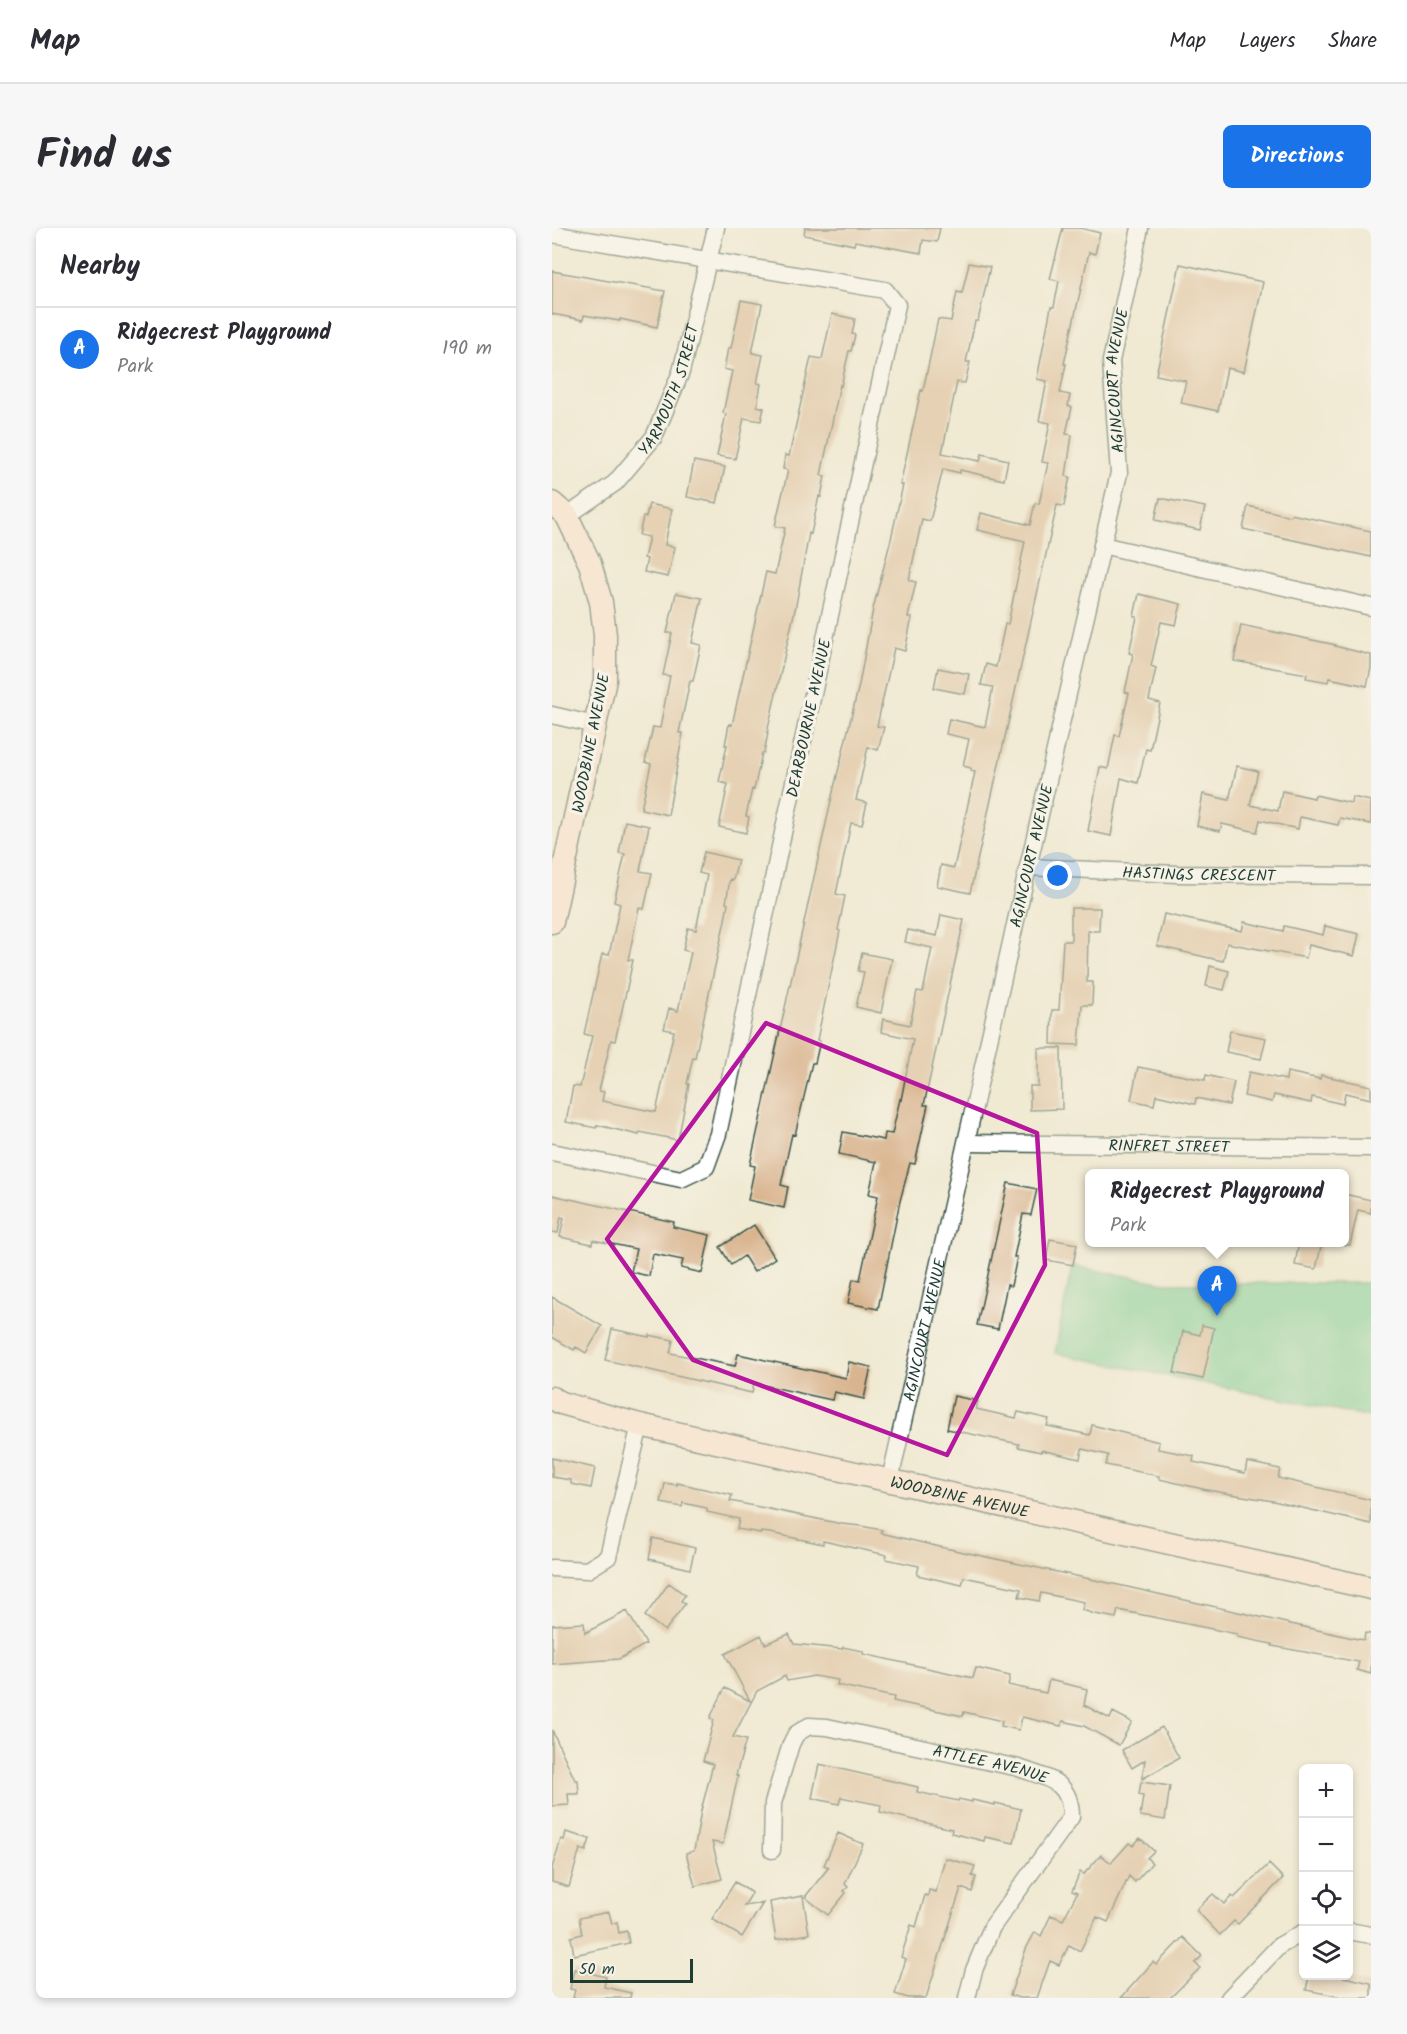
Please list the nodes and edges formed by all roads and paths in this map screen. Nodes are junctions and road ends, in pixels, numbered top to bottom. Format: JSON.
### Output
{"nodes":[{"id":1,"x":716,"y":228,"type":"edge"},
{"id":2,"x":1140,"y":228,"type":"edge"},
{"id":3,"x":552,"y":234,"type":"edge"},
{"id":4,"x":709,"y":260,"type":"junction"},
{"id":5,"x":559,"y":509,"type":"edge"},
{"id":6,"x":1102,"y":545,"type":"junction"},
{"id":7,"x":1371,"y":607,"type":"edge"},
{"id":8,"x":552,"y":715,"type":"edge"},
{"id":9,"x":595,"y":725,"type":"junction"},
{"id":10,"x":1028,"y":867,"type":"junction"},
{"id":11,"x":1371,"y":876,"type":"edge"},
{"id":12,"x":552,"y":922,"type":"edge"},
{"id":13,"x":967,"y":1143,"type":"junction"},
{"id":14,"x":1371,"y":1148,"type":"edge"},
{"id":15,"x":552,"y":1152,"type":"edge"},
{"id":16,"x":552,"y":1398,"type":"edge"},
{"id":17,"x":640,"y":1425,"type":"junction"},
{"id":18,"x":890,"y":1480,"type":"junction"},
{"id":19,"x":552,"y":1568,"type":"edge"},
{"id":20,"x":1371,"y":1588,"type":"edge"},
{"id":21,"x":772,"y":1850,"type":"dead end"},
{"id":22,"x":1353,"y":1932,"type":"edge"},
{"id":23,"x":1299,"y":1935,"type":"edge"},
{"id":24,"x":1371,"y":1935,"type":"edge"},
{"id":25,"x":967,"y":1998,"type":"edge"},
{"id":26,"x":1229,"y":1998,"type":"edge"}],
"edges":[{"from":1,"to":4,"type":"street","name":"YARMOUTH STREET"},
{"from":2,"to":6,"type":"street","name":"AGINCOURT AVENUE"},
{"from":3,"to":4,"type":"street","name":"DEARBOURNE AVENUE"},
{"from":4,"to":5,"type":"street","name":"YARMOUTH STREET"},
{"from":4,"to":15,"type":"street","name":"DEARBOURNE AVENUE"},
{"from":5,"to":9,"type":"street","name":"WOODBINE AVENUE"},
{"from":6,"to":7,"type":"street"},
{"from":6,"to":10,"type":"street","name":"AGINCOURT AVENUE"},
{"from":8,"to":9,"type":"street"},
{"from":9,"to":12,"type":"street","name":"WOODBINE AVENUE"},
{"from":10,"to":11,"type":"street","name":"HASTINGS CRESCENT"},
{"from":10,"to":13,"type":"street","name":"AGINCOURT AVENUE"},
{"from":13,"to":14,"type":"street","name":"RINFRET STREET"},
{"from":13,"to":18,"type":"street","name":"AGINCOURT AVENUE"},
{"from":16,"to":17,"type":"street","name":"WOODBINE AVENUE"},
{"from":17,"to":18,"type":"street","name":"WOODBINE AVENUE"},
{"from":17,"to":19,"type":"street"},
{"from":18,"to":20,"type":"street","name":"WOODBINE AVENUE"},
{"from":21,"to":25,"type":"street","name":"ATTLEE AVENUE"},
{"from":22,"to":24,"type":"street"},
{"from":23,"to":26,"type":"street"}]}
